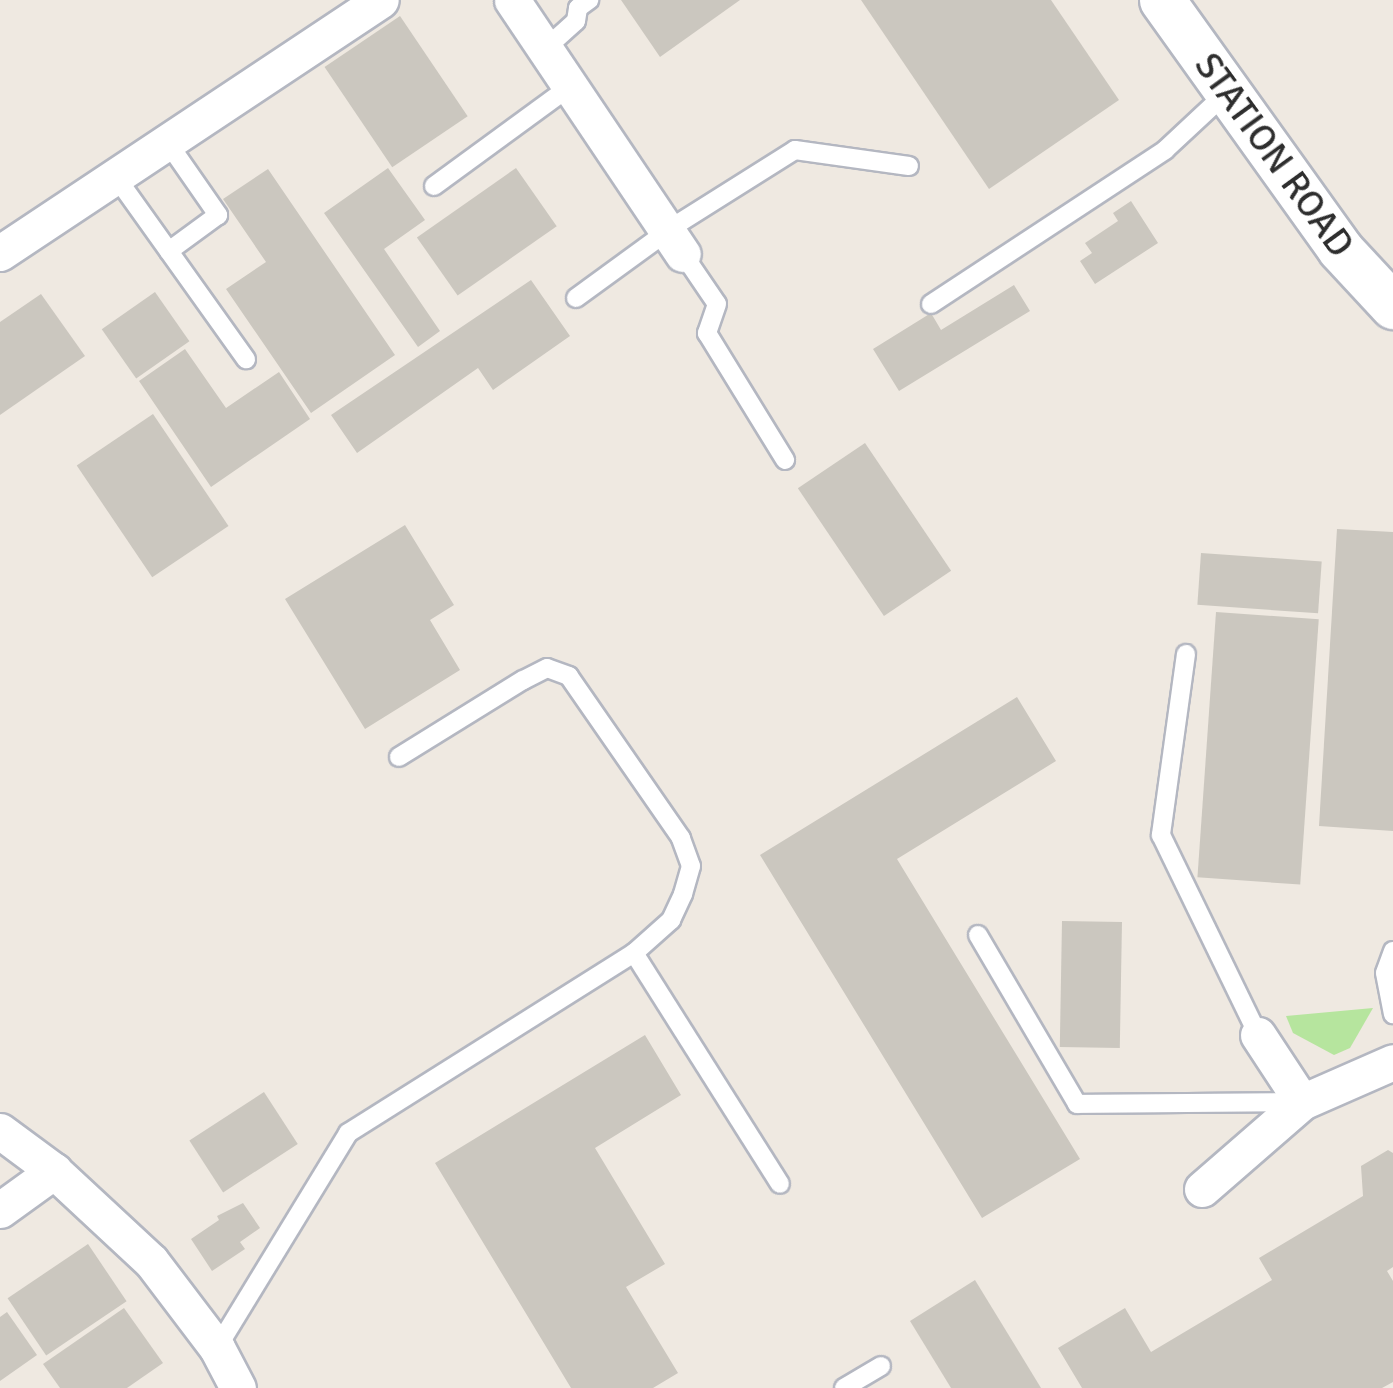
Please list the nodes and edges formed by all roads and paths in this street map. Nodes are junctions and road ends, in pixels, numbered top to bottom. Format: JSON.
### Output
{"nodes":[{"id":1,"x":380,"y":0,"type":"edge"},
{"id":2,"x":512,"y":0,"type":"edge"},
{"id":3,"x":589,"y":0,"type":"edge"},
{"id":4,"x":1162,"y":0,"type":"edge"},
{"id":5,"x":546,"y":48,"type":"junction"},
{"id":6,"x":572,"y":86,"type":"junction"},
{"id":7,"x":1226,"y":93,"type":"junction"},
{"id":8,"x":168,"y":143,"type":"junction"},
{"id":9,"x":909,"y":166,"type":"dead end"},
{"id":10,"x":116,"y":177,"type":"junction"},
{"id":11,"x":434,"y":186,"type":"dead end"},
{"id":12,"x":676,"y":243,"type":"junction"},
{"id":13,"x":169,"y":251,"type":"junction"},
{"id":14,"x":0,"y":253,"type":"edge"},
{"id":15,"x":576,"y":298,"type":"dead end"},
{"id":16,"x":931,"y":304,"type":"dead end"},
{"id":17,"x":1393,"y":306,"type":"edge"},
{"id":18,"x":246,"y":359,"type":"dead end"},
{"id":19,"x":785,"y":460,"type":"dead end"},
{"id":20,"x":1186,"y":654,"type":"dead end"},
{"id":21,"x":399,"y":757,"type":"dead end"},
{"id":22,"x":978,"y":936,"type":"dead end"},
{"id":23,"x":1393,"y":951,"type":"edge"},
{"id":24,"x":634,"y":952,"type":"junction"},
{"id":25,"x":1393,"y":1014,"type":"edge"},
{"id":26,"x":1258,"y":1035,"type":"joint"},
{"id":27,"x":1393,"y":1062,"type":"edge"},
{"id":28,"x":1302,"y":1102,"type":"junction"},
{"id":29,"x":0,"y":1131,"type":"edge"},
{"id":30,"x":54,"y":1171,"type":"junction"},
{"id":31,"x":780,"y":1184,"type":"dead end"},
{"id":32,"x":1202,"y":1188,"type":"dead end"},
{"id":33,"x":0,"y":1210,"type":"edge"},
{"id":34,"x":217,"y":1348,"type":"junction"},
{"id":35,"x":881,"y":1366,"type":"dead end"},
{"id":36,"x":238,"y":1388,"type":"edge"},
{"id":37,"x":844,"y":1388,"type":"edge"}],
"edges":[{"from":1,"to":8,"type":"street"},
{"from":2,"to":5,"type":"street"},
{"from":3,"to":5,"type":"lane"},
{"from":4,"to":7,"type":"street","name":"STATION ROAD"},
{"from":5,"to":6,"type":"street"},
{"from":6,"to":11,"type":"lane"},
{"from":6,"to":12,"type":"street"},
{"from":7,"to":16,"type":"lane"},
{"from":7,"to":17,"type":"street","name":"STATION ROAD"},
{"from":8,"to":10,"type":"street"},
{"from":8,"to":13,"type":"lane"},
{"from":9,"to":12,"type":"lane"},
{"from":10,"to":13,"type":"lane"},
{"from":10,"to":14,"type":"street"},
{"from":12,"to":15,"type":"lane"},
{"from":12,"to":19,"type":"lane"},
{"from":13,"to":18,"type":"lane"},
{"from":20,"to":26,"type":"lane"},
{"from":21,"to":24,"type":"lane"},
{"from":22,"to":28,"type":"lane"},
{"from":23,"to":25,"type":"lane"},
{"from":24,"to":31,"type":"lane"},
{"from":24,"to":34,"type":"lane"},
{"from":26,"to":28,"type":"street"},
{"from":27,"to":28,"type":"street"},
{"from":28,"to":32,"type":"street"},
{"from":29,"to":30,"type":"street"},
{"from":30,"to":33,"type":"street"},
{"from":30,"to":34,"type":"street"},
{"from":34,"to":36,"type":"street"},
{"from":35,"to":37,"type":"lane"}]}
